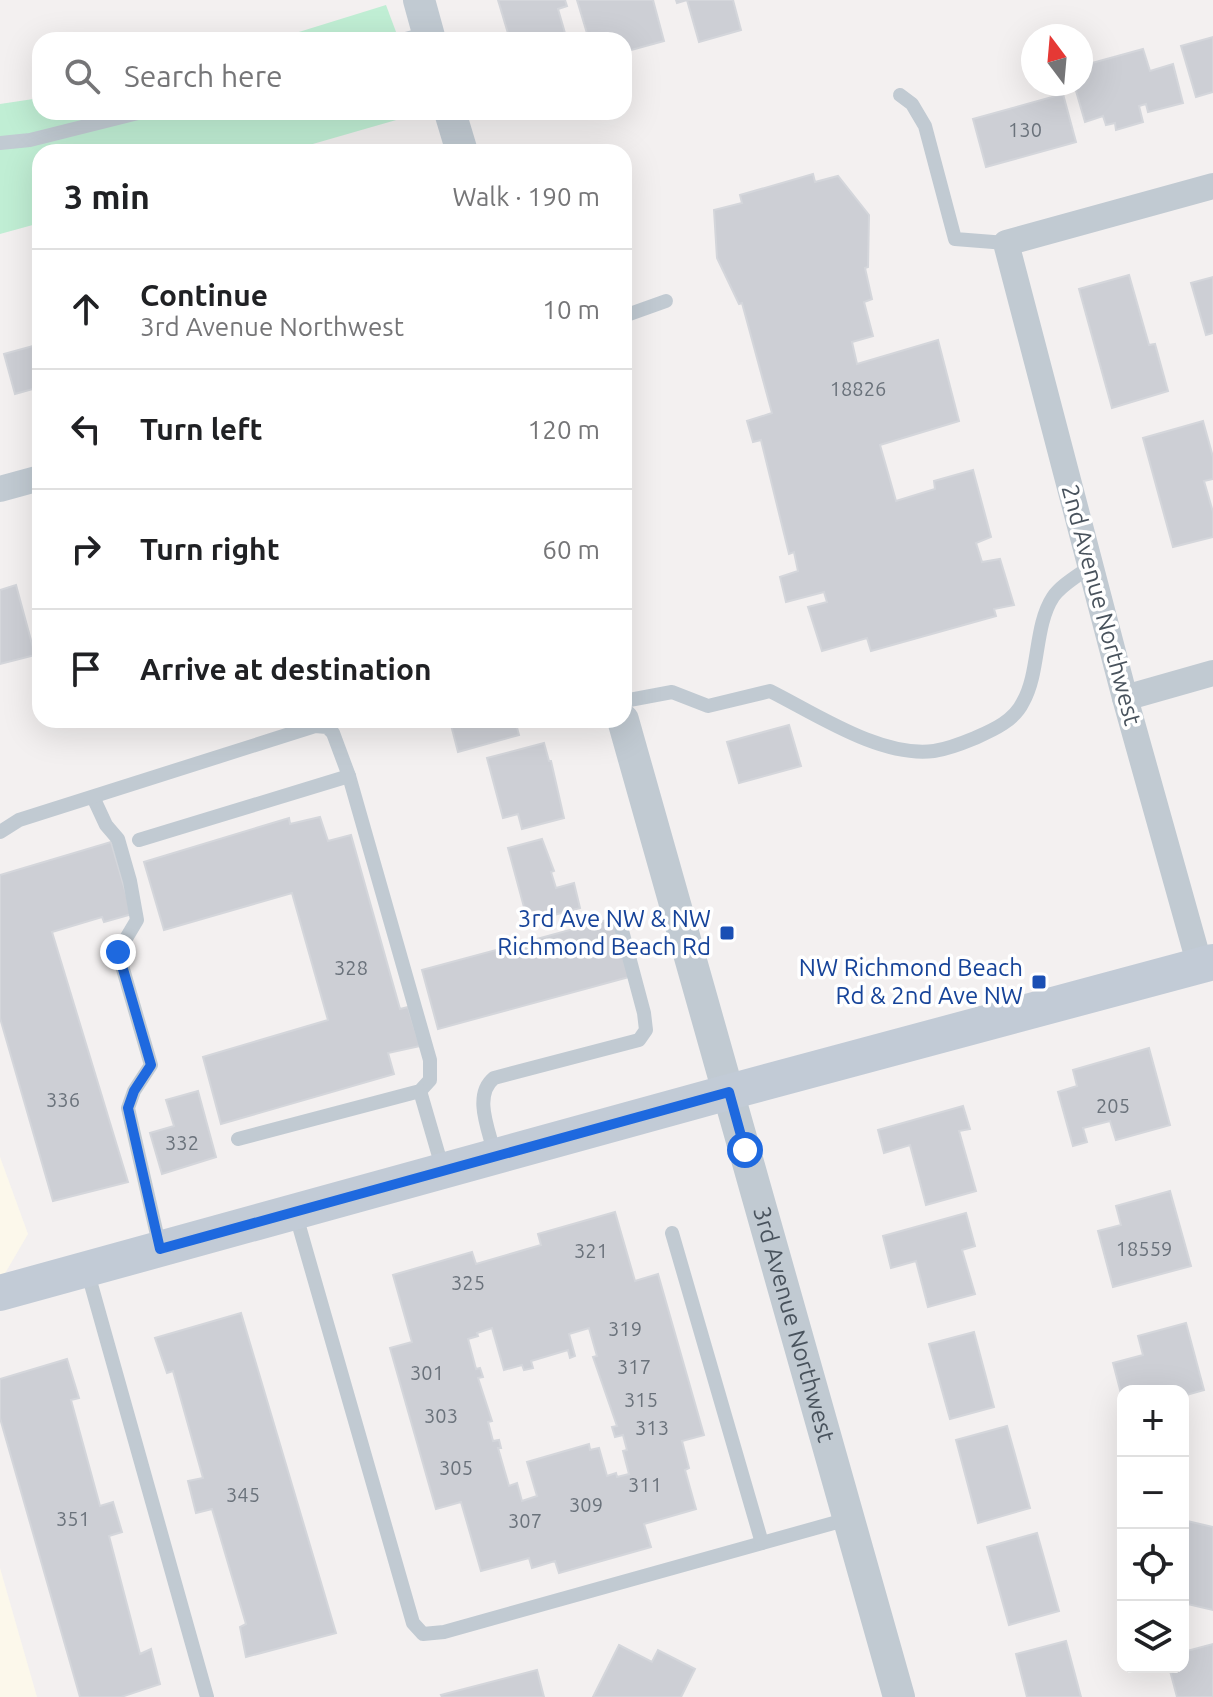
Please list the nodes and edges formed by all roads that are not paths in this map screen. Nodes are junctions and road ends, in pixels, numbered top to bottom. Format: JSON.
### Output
{"nodes":[{"id":1,"x":419,"y":0,"type":"edge"},
{"id":2,"x":420,"y":32,"type":"edge"},
{"id":3,"x":900,"y":95,"type":"dead end"},
{"id":4,"x":110,"y":120,"type":"edge"},
{"id":5,"x":452,"y":120,"type":"edge"},
{"id":6,"x":0,"y":143,"type":"edge"},
{"id":7,"x":460,"y":144,"type":"edge"},
{"id":8,"x":1213,"y":186,"type":"edge"},
{"id":9,"x":1006,"y":243,"type":"junction"},
{"id":10,"x":666,"y":301,"type":"dead end"},
{"id":11,"x":632,"y":313,"type":"edge"},
{"id":12,"x":32,"y":480,"type":"edge"},
{"id":13,"x":0,"y":489,"type":"edge"},
{"id":14,"x":1091,"y":566,"type":"junction"},
{"id":15,"x":1213,"y":673,"type":"edge"},
{"id":16,"x":1125,"y":698,"type":"junction"},
{"id":17,"x":632,"y":700,"type":"edge"},
{"id":18,"x":309,"y":728,"type":"edge"},
{"id":19,"x":328,"y":728,"type":"edge"},
{"id":20,"x":625,"y":728,"type":"edge"},
{"id":21,"x":349,"y":776,"type":"junction"},
{"id":22,"x":93,"y":797,"type":"junction"},
{"id":23,"x":0,"y":832,"type":"edge"},
{"id":24,"x":139,"y":840,"type":"dead end"},
{"id":25,"x":620,"y":923,"type":"dead end"},
{"id":26,"x":1207,"y":964,"type":"edge"},
{"id":27,"x":420,"y":1091,"type":"junction"},
{"id":28,"x":729,"y":1092,"type":"junction"},
{"id":29,"x":238,"y":1139,"type":"dead end"},
{"id":30,"x":495,"y":1156,"type":"junction"},
{"id":31,"x":443,"y":1170,"type":"junction"},
{"id":32,"x":295,"y":1212,"type":"junction"},
{"id":33,"x":672,"y":1233,"type":"dead end"},
{"id":34,"x":160,"y":1249,"type":"junction"},
{"id":35,"x":86,"y":1269,"type":"junction"},
{"id":36,"x":0,"y":1293,"type":"edge"},
{"id":37,"x":849,"y":1519,"type":"junction"},
{"id":38,"x":762,"y":1543,"type":"junction"},
{"id":39,"x":207,"y":1697,"type":"edge"},
{"id":40,"x":899,"y":1697,"type":"edge"}],
"edges":[{"from":1,"to":2,"type":"street"},
{"from":3,"to":9,"type":"lane"},
{"from":4,"to":6,"type":"lane"},
{"from":5,"to":7,"type":"street"},
{"from":8,"to":9,"type":"street"},
{"from":9,"to":14,"type":"street","name":"2nd Avenue Northwest"},
{"from":10,"to":11,"type":"lane"},
{"from":12,"to":13,"type":"street"},
{"from":14,"to":16,"type":"street","name":"2nd Avenue Northwest"},
{"from":14,"to":17,"type":"lane"},
{"from":15,"to":16,"type":"street"},
{"from":16,"to":26,"type":"street","name":"2nd Avenue Northwest"},
{"from":18,"to":22,"type":"lane"},
{"from":19,"to":21,"type":"lane"},
{"from":20,"to":28,"type":"street","name":"3rd Avenue Northwest"},
{"from":21,"to":24,"type":"lane"},
{"from":21,"to":27,"type":"lane"},
{"from":22,"to":23,"type":"lane"},
{"from":22,"to":34,"type":"lane"},
{"from":25,"to":30,"type":"lane"},
{"from":26,"to":28,"type":"main road"},
{"from":27,"to":29,"type":"lane"},
{"from":27,"to":31,"type":"lane"},
{"from":28,"to":30,"type":"main road"},
{"from":28,"to":37,"type":"street","name":"3rd Avenue Northwest"},
{"from":30,"to":31,"type":"main road"},
{"from":31,"to":32,"type":"main road"},
{"from":32,"to":34,"type":"main road"},
{"from":32,"to":38,"type":"lane"},
{"from":33,"to":38,"type":"lane"},
{"from":34,"to":35,"type":"main road"},
{"from":35,"to":36,"type":"main road"},
{"from":35,"to":39,"type":"lane"},
{"from":37,"to":38,"type":"lane"},
{"from":37,"to":40,"type":"street","name":"3rd Avenue Northwest"}]}
